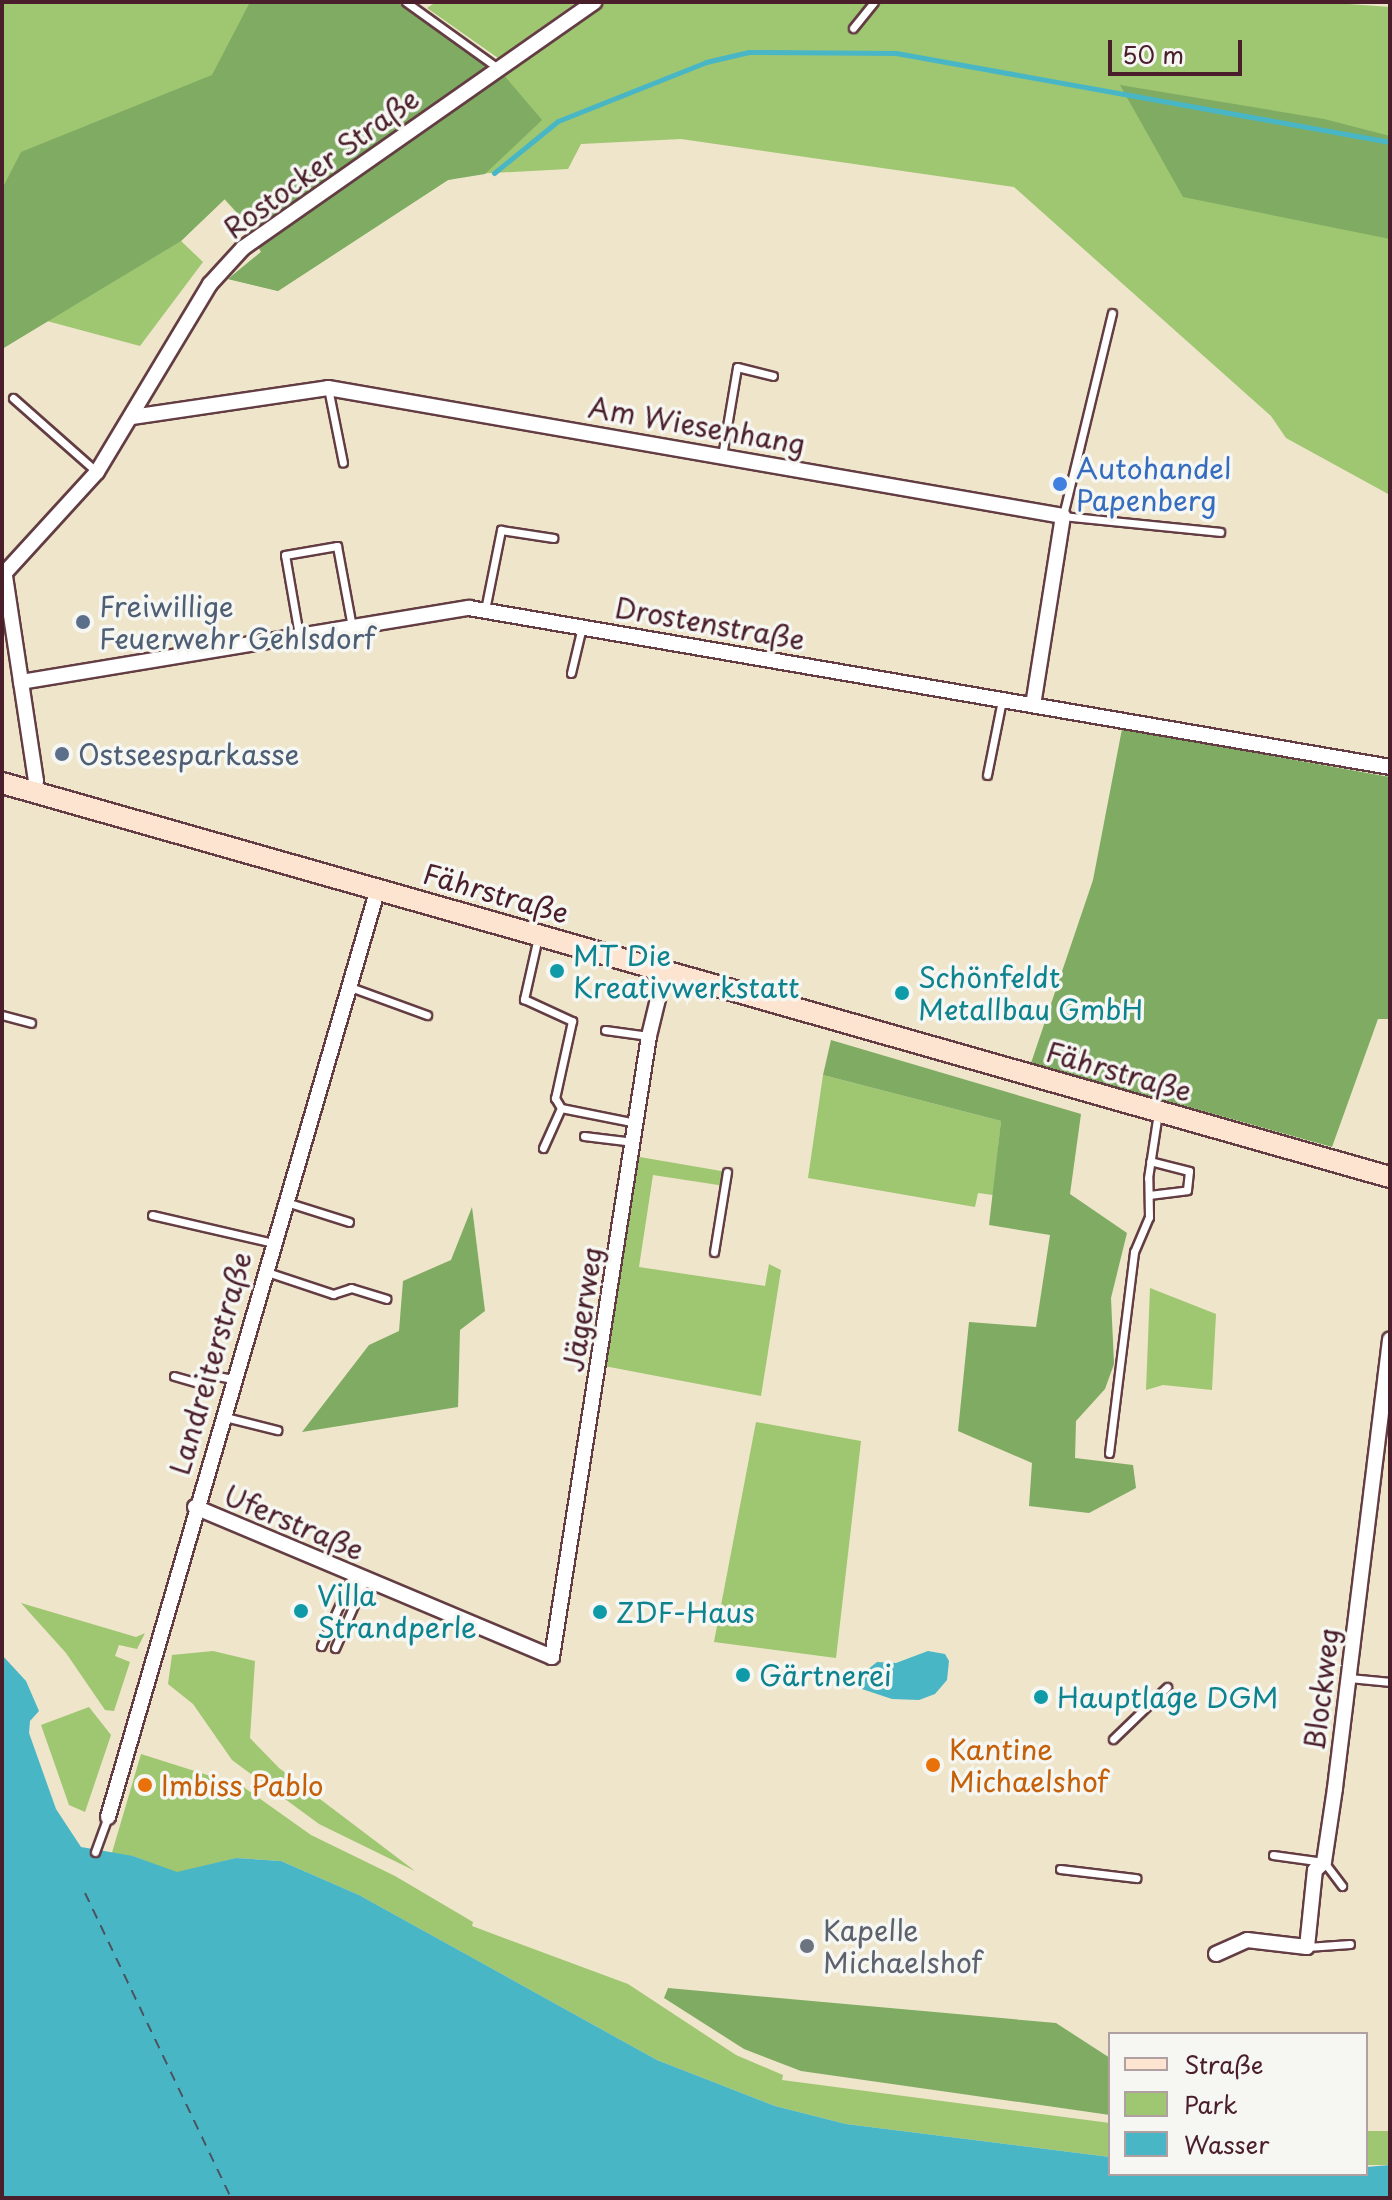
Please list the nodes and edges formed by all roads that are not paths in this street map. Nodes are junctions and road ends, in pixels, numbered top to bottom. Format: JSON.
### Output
{"nodes":[{"id":1,"x":406,"y":2,"type":"edge"},
{"id":2,"x":594,"y":2,"type":"edge"},
{"id":3,"x":874,"y":2,"type":"edge"},
{"id":4,"x":853,"y":28,"type":"dead end"},
{"id":5,"x":498,"y":69,"type":"junction"},
{"id":6,"x":1112,"y":313,"type":"dead end"},
{"id":7,"x":773,"y":376,"type":"dead end"},
{"id":8,"x":328,"y":388,"type":"junction"},
{"id":9,"x":13,"y":398,"type":"dead end"},
{"id":10,"x":132,"y":417,"type":"junction"},
{"id":11,"x":722,"y":456,"type":"junction"},
{"id":12,"x":343,"y":463,"type":"dead end"},
{"id":13,"x":97,"y":472,"type":"junction"},
{"id":14,"x":1063,"y":516,"type":"junction"},
{"id":15,"x":1220,"y":532,"type":"dead end"},
{"id":16,"x":553,"y":538,"type":"dead end"},
{"id":17,"x":4,"y":576,"type":"edge"},
{"id":18,"x":485,"y":610,"type":"junction"},
{"id":19,"x":352,"y":627,"type":"junction"},
{"id":20,"x":582,"y":627,"type":"junction"},
{"id":21,"x":299,"y":636,"type":"junction"},
{"id":22,"x":571,"y":673,"type":"dead end"},
{"id":23,"x":21,"y":682,"type":"junction"},
{"id":24,"x":1002,"y":700,"type":"junction"},
{"id":25,"x":1033,"y":705,"type":"junction"},
{"id":26,"x":1390,"y":767,"type":"edge"},
{"id":27,"x":987,"y":775,"type":"dead end"},
{"id":28,"x":2,"y":783,"type":"edge"},
{"id":29,"x":33,"y":792,"type":"junction"},
{"id":30,"x":378,"y":888,"type":"junction"},
{"id":31,"x":539,"y":934,"type":"junction"},
{"id":32,"x":665,"y":970,"type":"junction"},
{"id":33,"x":349,"y":986,"type":"junction"},
{"id":34,"x":2,"y":1015,"type":"edge"},
{"id":35,"x":427,"y":1015,"type":"dead end"},
{"id":36,"x":31,"y":1023,"type":"dead end"},
{"id":37,"x":605,"y":1030,"type":"dead end"},
{"id":38,"x":649,"y":1036,"type":"junction"},
{"id":39,"x":561,"y":1108,"type":"junction"},
{"id":40,"x":1158,"y":1111,"type":"junction"},
{"id":41,"x":638,"y":1124,"type":"junction"},
{"id":42,"x":584,"y":1136,"type":"dead end"},
{"id":43,"x":636,"y":1142,"type":"junction"},
{"id":44,"x":543,"y":1148,"type":"dead end"},
{"id":45,"x":1150,"y":1161,"type":"junction"},
{"id":46,"x":727,"y":1172,"type":"dead end"},
{"id":47,"x":1390,"y":1177,"type":"edge"},
{"id":48,"x":1149,"y":1195,"type":"junction"},
{"id":49,"x":285,"y":1202,"type":"junction"},
{"id":50,"x":152,"y":1215,"type":"dead end"},
{"id":51,"x":349,"y":1222,"type":"dead end"},
{"id":52,"x":273,"y":1243,"type":"junction"},
{"id":53,"x":714,"y":1252,"type":"dead end"},
{"id":54,"x":264,"y":1271,"type":"junction"},
{"id":55,"x":386,"y":1299,"type":"dead end"},
{"id":56,"x":1390,"y":1339,"type":"edge"},
{"id":57,"x":174,"y":1376,"type":"dead end"},
{"id":58,"x":233,"y":1379,"type":"junction"},
{"id":59,"x":221,"y":1416,"type":"junction"},
{"id":60,"x":277,"y":1430,"type":"dead end"},
{"id":61,"x":1109,"y":1453,"type":"dead end"},
{"id":62,"x":195,"y":1507,"type":"junction"},
{"id":63,"x":359,"y":1578,"type":"junction"},
{"id":64,"x":321,"y":1646,"type":"dead end"},
{"id":65,"x":335,"y":1648,"type":"dead end"},
{"id":66,"x":552,"y":1657,"type":"joint"},
{"id":67,"x":1350,"y":1678,"type":"junction"},
{"id":68,"x":1390,"y":1682,"type":"edge"},
{"id":69,"x":1167,"y":1687,"type":"dead end"},
{"id":70,"x":1113,"y":1739,"type":"dead end"},
{"id":71,"x":108,"y":1817,"type":"joint"},
{"id":72,"x":95,"y":1852,"type":"dead end"},
{"id":73,"x":1273,"y":1855,"type":"dead end"},
{"id":74,"x":1324,"y":1862,"type":"junction"},
{"id":75,"x":1060,"y":1869,"type":"dead end"},
{"id":76,"x":1136,"y":1878,"type":"dead end"},
{"id":77,"x":1342,"y":1886,"type":"dead end"},
{"id":78,"x":1350,"y":1944,"type":"dead end"},
{"id":79,"x":1307,"y":1947,"type":"junction"},
{"id":80,"x":1216,"y":1954,"type":"dead end"}],
"edges":[{"from":1,"to":5,"type":"lane"},
{"from":2,"to":5,"type":"street","name":"Rostocker Straße"},
{"from":3,"to":4,"type":"lane"},
{"from":5,"to":10,"type":"street","name":"Rostocker Straße"},
{"from":6,"to":14,"type":"lane"},
{"from":7,"to":11,"type":"lane"},
{"from":8,"to":10,"type":"street","name":"Am Wiesenhang"},
{"from":8,"to":11,"type":"street","name":"Am Wiesenhang"},
{"from":8,"to":12,"type":"lane"},
{"from":9,"to":13,"type":"lane"},
{"from":10,"to":13,"type":"street","name":"Rostocker Straße"},
{"from":11,"to":14,"type":"street","name":"Am Wiesenhang"},
{"from":13,"to":17,"type":"street","name":"Rostocker Straße"},
{"from":14,"to":15,"type":"lane"},
{"from":14,"to":25,"type":"street"},
{"from":16,"to":18,"type":"lane"},
{"from":17,"to":23,"type":"street"},
{"from":18,"to":19,"type":"street","name":"Drostenstraße"},
{"from":18,"to":20,"type":"street","name":"Drostenstraße"},
{"from":19,"to":21,"type":"street","name":"Drostenstraße"},
{"from":19,"to":21,"type":"lane"},
{"from":20,"to":22,"type":"lane"},
{"from":20,"to":24,"type":"street","name":"Drostenstraße"},
{"from":21,"to":23,"type":"street","name":"Drostenstraße"},
{"from":23,"to":29,"type":"street"},
{"from":24,"to":25,"type":"street","name":"Drostenstraße"},
{"from":24,"to":27,"type":"lane"},
{"from":25,"to":26,"type":"street","name":"Drostenstraße"},
{"from":28,"to":29,"type":"street","name":"Fährstraße"},
{"from":29,"to":30,"type":"street","name":"Fährstraße"},
{"from":30,"to":31,"type":"street","name":"Fährstraße"},
{"from":30,"to":33,"type":"street","name":"Landreiterstraße"},
{"from":31,"to":32,"type":"street","name":"Fährstraße"},
{"from":31,"to":39,"type":"lane"},
{"from":32,"to":38,"type":"street","name":"Jägerweg"},
{"from":32,"to":40,"type":"street","name":"Fährstraße"},
{"from":33,"to":35,"type":"lane"},
{"from":33,"to":49,"type":"street","name":"Landreiterstraße"},
{"from":34,"to":36,"type":"lane"},
{"from":37,"to":38,"type":"lane"},
{"from":38,"to":41,"type":"street","name":"Jägerweg"},
{"from":39,"to":41,"type":"lane"},
{"from":39,"to":44,"type":"lane"},
{"from":40,"to":45,"type":"lane"},
{"from":40,"to":47,"type":"street","name":"Fährstraße"},
{"from":41,"to":43,"type":"street","name":"Jägerweg"},
{"from":42,"to":43,"type":"lane"},
{"from":43,"to":66,"type":"street","name":"Jägerweg"},
{"from":45,"to":48,"type":"lane"},
{"from":45,"to":48,"type":"lane"},
{"from":46,"to":53,"type":"lane"},
{"from":48,"to":61,"type":"lane"},
{"from":49,"to":51,"type":"lane"},
{"from":49,"to":52,"type":"street","name":"Landreiterstraße"},
{"from":50,"to":52,"type":"lane"},
{"from":52,"to":54,"type":"street","name":"Landreiterstraße"},
{"from":54,"to":55,"type":"lane"},
{"from":54,"to":58,"type":"street","name":"Landreiterstraße"},
{"from":56,"to":67,"type":"street","name":"Blockweg"},
{"from":57,"to":58,"type":"lane"},
{"from":58,"to":59,"type":"street","name":"Landreiterstraße"},
{"from":59,"to":60,"type":"lane"},
{"from":59,"to":62,"type":"street","name":"Landreiterstraße"},
{"from":62,"to":63,"type":"street","name":"Uferstraße"},
{"from":62,"to":71,"type":"street","name":"Landreiterstraße"},
{"from":63,"to":64,"type":"lane"},
{"from":63,"to":65,"type":"lane"},
{"from":63,"to":66,"type":"street","name":"Uferstraße"},
{"from":67,"to":68,"type":"lane"},
{"from":67,"to":74,"type":"street","name":"Blockweg"},
{"from":69,"to":70,"type":"lane"},
{"from":71,"to":72,"type":"lane","name":"Landreiterstraße"},
{"from":73,"to":74,"type":"lane"},
{"from":74,"to":77,"type":"lane"},
{"from":74,"to":79,"type":"street","name":"Blockweg"},
{"from":75,"to":76,"type":"lane"},
{"from":78,"to":79,"type":"lane"},
{"from":79,"to":80,"type":"street"}]}
